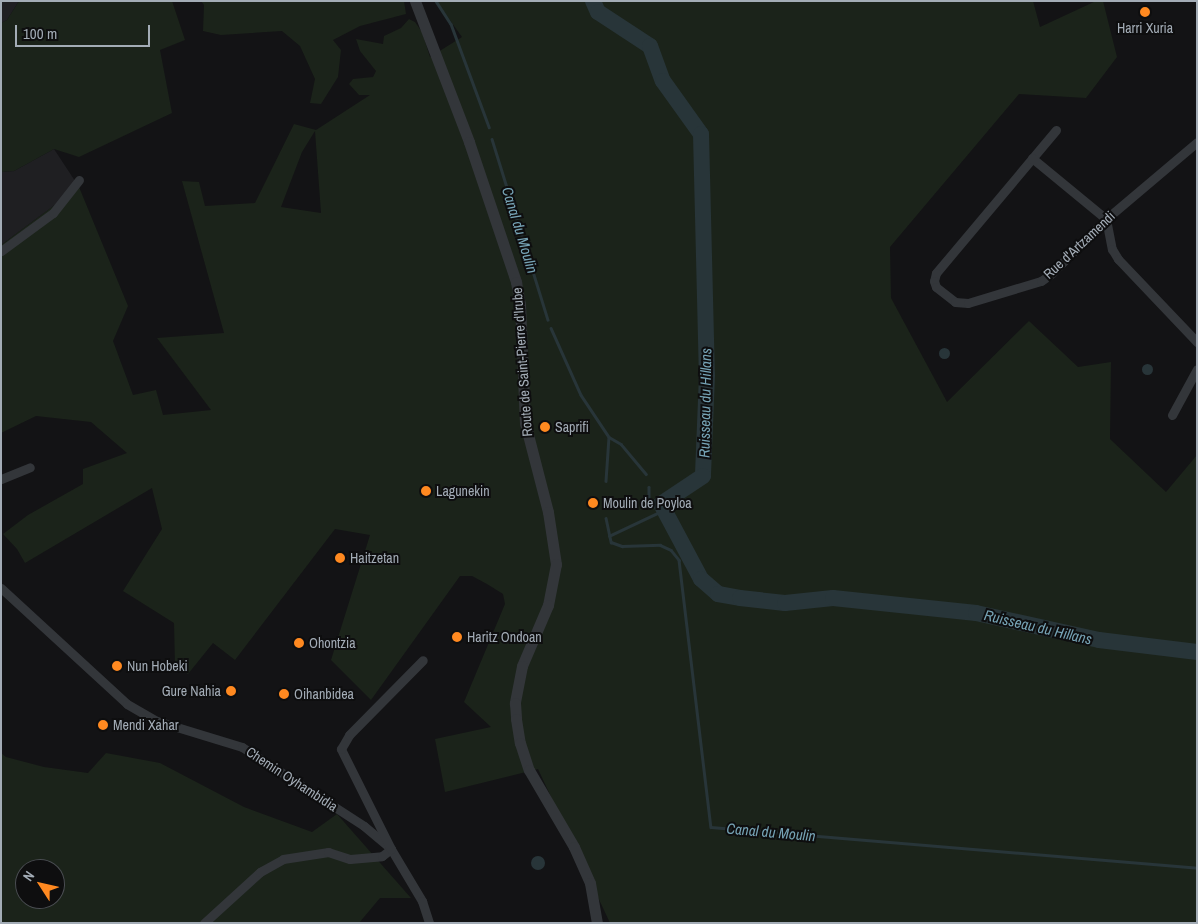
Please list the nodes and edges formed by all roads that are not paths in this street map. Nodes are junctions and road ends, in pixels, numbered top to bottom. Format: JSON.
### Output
{"nodes":[{"id":1,"x":415,"y":1,"type":"edge"},
{"id":2,"x":1056,"y":130,"type":"dead end"},
{"id":3,"x":1197,"y":142,"type":"edge"},
{"id":4,"x":1032,"y":158,"type":"junction"},
{"id":5,"x":79,"y":180,"type":"dead end"},
{"id":6,"x":1106,"y":220,"type":"junction"},
{"id":7,"x":1,"y":251,"type":"edge"},
{"id":8,"x":1197,"y":342,"type":"edge"},
{"id":9,"x":1197,"y":369,"type":"edge"},
{"id":10,"x":1172,"y":415,"type":"dead end"},
{"id":11,"x":30,"y":467,"type":"dead end"},
{"id":12,"x":1,"y":479,"type":"edge"},
{"id":13,"x":1,"y":588,"type":"edge"},
{"id":14,"x":423,"y":660,"type":"dead end"},
{"id":15,"x":391,"y":849,"type":"junction"},
{"id":16,"x":204,"y":923,"type":"edge"},
{"id":17,"x":428,"y":923,"type":"edge"},
{"id":18,"x":597,"y":923,"type":"edge"}],
"edges":[{"from":1,"to":18,"type":"street","name":"Route de Saint-Pierre d'Irube"},
{"from":2,"to":4,"type":"street","name":"Rue d'Artzamendi"},
{"from":3,"to":6,"type":"street","name":"Rue d'Artzamendi"},
{"from":4,"to":6,"type":"street"},
{"from":4,"to":6,"type":"street","name":"Rue d'Artzamendi"},
{"from":5,"to":7,"type":"street"},
{"from":6,"to":8,"type":"street"},
{"from":9,"to":10,"type":"street"},
{"from":11,"to":12,"type":"street"},
{"from":13,"to":15,"type":"street","name":"Chemin Oyhambidia"},
{"from":14,"to":15,"type":"street"},
{"from":15,"to":16,"type":"street"},
{"from":15,"to":17,"type":"street","name":"Chemin Oyhambidia"}]}
